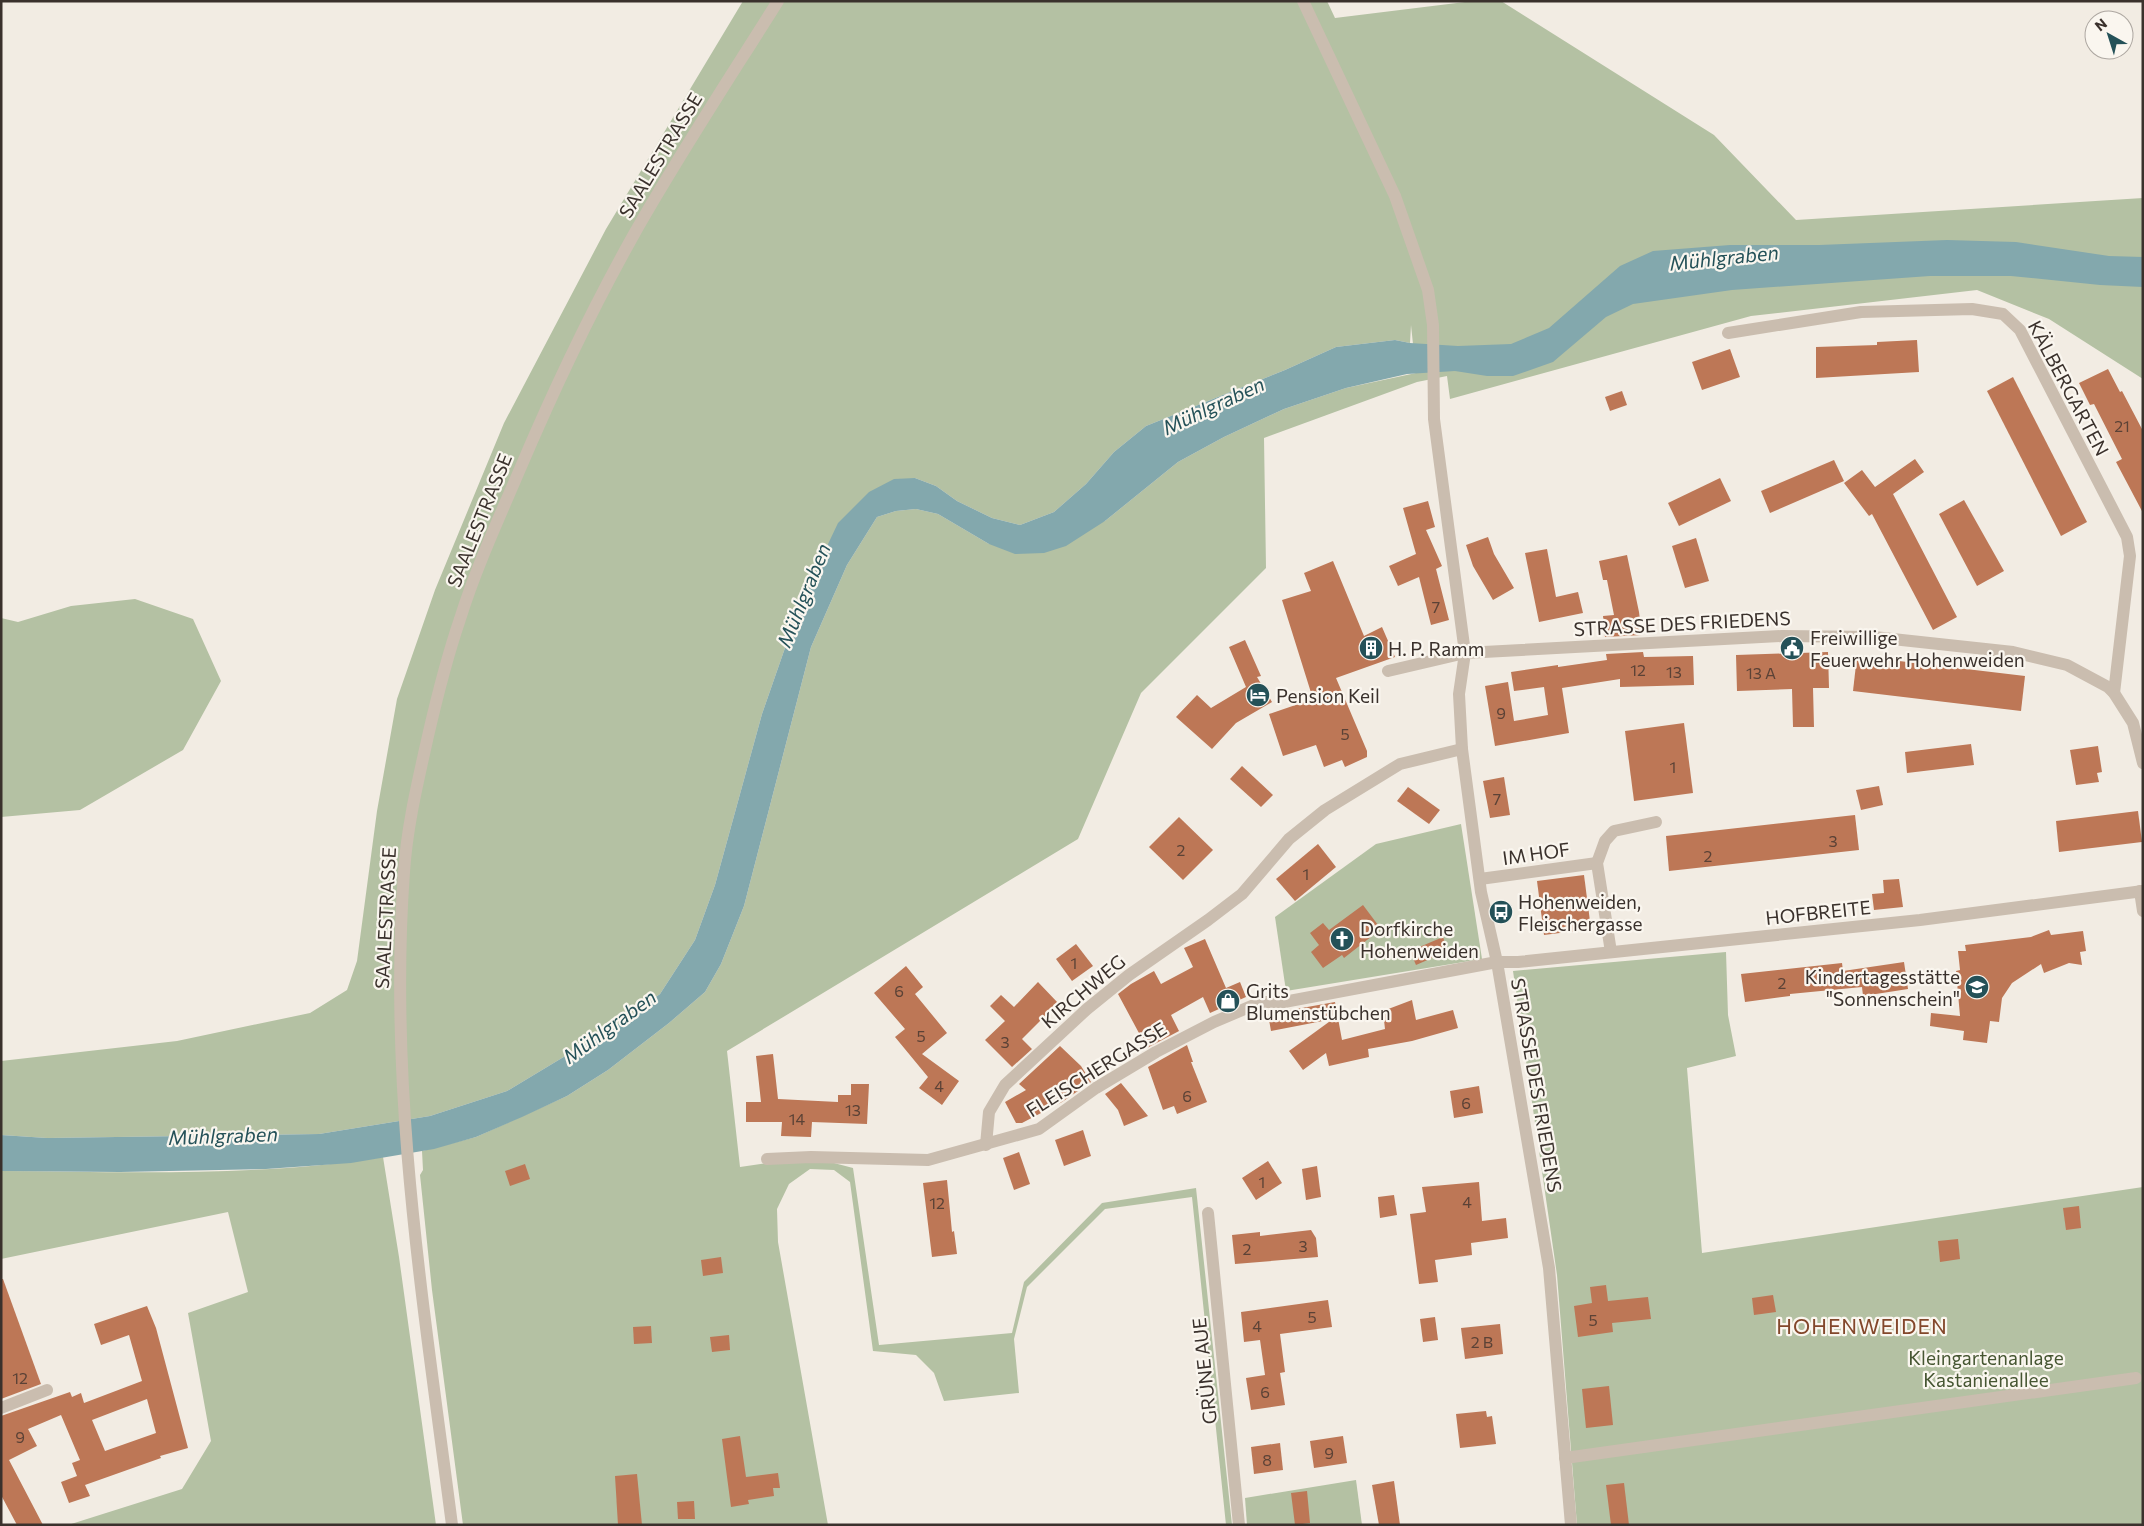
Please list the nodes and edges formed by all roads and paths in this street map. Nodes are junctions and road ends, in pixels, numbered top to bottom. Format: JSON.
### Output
{"nodes":[{"id":1,"x":778,"y":1,"type":"edge"},
{"id":2,"x":1303,"y":1,"type":"edge"},
{"id":3,"x":1728,"y":333,"type":"dead end"},
{"id":4,"x":1466,"y":653,"type":"junction"},
{"id":5,"x":1388,"y":671,"type":"dead end"},
{"id":6,"x":2114,"y":693,"type":"junction"},
{"id":7,"x":1462,"y":749,"type":"junction"},
{"id":8,"x":2143,"y":763,"type":"edge"},
{"id":9,"x":1656,"y":822,"type":"dead end"},
{"id":10,"x":1597,"y":863,"type":"junction"},
{"id":11,"x":1480,"y":880,"type":"junction"},
{"id":12,"x":2141,"y":891,"type":"edge"},
{"id":13,"x":2143,"y":911,"type":"edge"},
{"id":14,"x":1610,"y":952,"type":"junction"},
{"id":15,"x":1497,"y":962,"type":"junction"},
{"id":16,"x":986,"y":1145,"type":"junction"},
{"id":17,"x":767,"y":1159,"type":"dead end"},
{"id":18,"x":1208,"y":1213,"type":"dead end"},
{"id":19,"x":2136,"y":1378,"type":"dead end"},
{"id":20,"x":47,"y":1390,"type":"dead end"},
{"id":21,"x":1,"y":1408,"type":"edge"},
{"id":22,"x":1566,"y":1458,"type":"junction"},
{"id":23,"x":452,"y":1525,"type":"edge"},
{"id":24,"x":1239,"y":1525,"type":"edge"},
{"id":25,"x":1571,"y":1525,"type":"edge"}],
"edges":[{"from":1,"to":23,"type":"street","name":"SAALESTRASSE"},
{"from":2,"to":4,"type":"street","name":"STRASSE DES FRIEDENS"},
{"from":3,"to":6,"type":"street","name":"KÄLBERGARTEN"},
{"from":4,"to":5,"type":"street"},
{"from":4,"to":6,"type":"street","name":"STRASSE DES FRIEDENS"},
{"from":4,"to":7,"type":"street","name":"STRASSE DES FRIEDENS"},
{"from":6,"to":8,"type":"street","name":"STRASSE DES FRIEDENS"},
{"from":7,"to":11,"type":"street","name":"STRASSE DES FRIEDENS"},
{"from":7,"to":16,"type":"street","name":"KIRCHWEG"},
{"from":9,"to":10,"type":"street","name":"IM HOF"},
{"from":10,"to":11,"type":"street","name":"IM HOF"},
{"from":10,"to":14,"type":"street","name":"IM HOF"},
{"from":11,"to":15,"type":"street","name":"STRASSE DES FRIEDENS"},
{"from":12,"to":13,"type":"street"},
{"from":12,"to":14,"type":"street","name":"HOFBREITE"},
{"from":14,"to":15,"type":"street","name":"HOFBREITE"},
{"from":15,"to":16,"type":"street","name":"FLEISCHERGASSE"},
{"from":15,"to":22,"type":"street","name":"STRASSE DES FRIEDENS"},
{"from":16,"to":17,"type":"street","name":"FLEISCHERGASSE"},
{"from":18,"to":24,"type":"street","name":"GRÜNE AUE"},
{"from":19,"to":22,"type":"street"},
{"from":20,"to":21,"type":"street"},
{"from":22,"to":25,"type":"street","name":"STRASSE DES FRIEDENS"}]}
